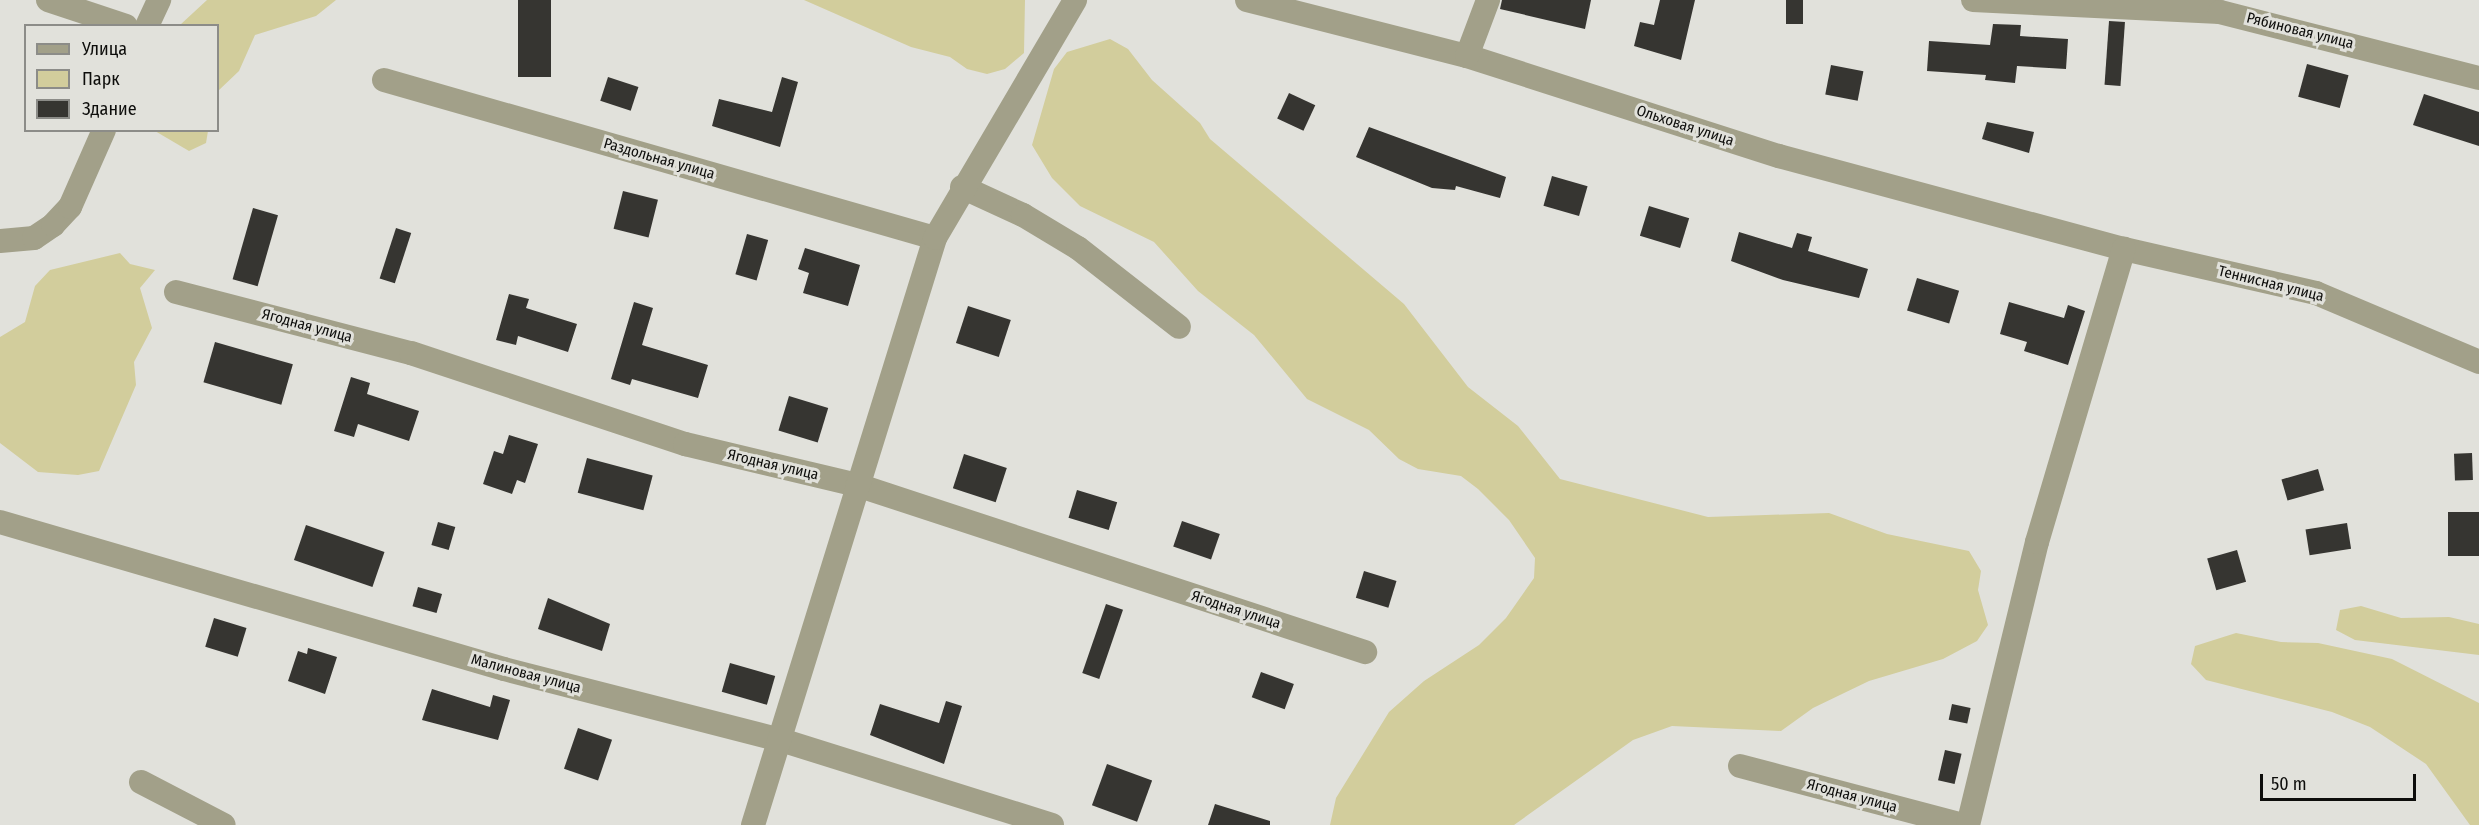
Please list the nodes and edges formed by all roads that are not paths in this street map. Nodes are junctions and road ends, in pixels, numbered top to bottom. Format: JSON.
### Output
{"nodes":[{"id":1,"x":48,"y":0,"type":"edge"},
{"id":2,"x":159,"y":0,"type":"edge"},
{"id":3,"x":1075,"y":0,"type":"edge"},
{"id":4,"x":1247,"y":0,"type":"edge"},
{"id":5,"x":1488,"y":0,"type":"edge"},
{"id":6,"x":1973,"y":0,"type":"edge"},
{"id":7,"x":120,"y":24,"type":"edge"},
{"id":8,"x":148,"y":24,"type":"edge"},
{"id":9,"x":1467,"y":56,"type":"junction"},
{"id":10,"x":2479,"y":78,"type":"edge"},
{"id":11,"x":384,"y":80,"type":"dead end"},
{"id":12,"x":103,"y":132,"type":"edge"},
{"id":13,"x":962,"y":187,"type":"junction"},
{"id":14,"x":935,"y":238,"type":"junction"},
{"id":15,"x":0,"y":242,"type":"edge"},
{"id":16,"x":2124,"y":249,"type":"junction"},
{"id":17,"x":176,"y":292,"type":"dead end"},
{"id":18,"x":1179,"y":327,"type":"dead end"},
{"id":19,"x":2479,"y":362,"type":"edge"},
{"id":20,"x":857,"y":485,"type":"junction"},
{"id":21,"x":0,"y":522,"type":"edge"},
{"id":22,"x":1365,"y":652,"type":"dead end"},
{"id":23,"x":781,"y":740,"type":"junction"},
{"id":24,"x":1740,"y":766,"type":"dead end"},
{"id":25,"x":141,"y":782,"type":"dead end"},
{"id":26,"x":224,"y":825,"type":"edge"},
{"id":27,"x":753,"y":825,"type":"edge"},
{"id":28,"x":1052,"y":825,"type":"edge"},
{"id":29,"x":1966,"y":825,"type":"edge"}],
"edges":[{"from":1,"to":7,"type":"street"},
{"from":2,"to":8,"type":"street"},
{"from":3,"to":13,"type":"street"},
{"from":4,"to":9,"type":"street","name":"Ольховая улица"},
{"from":5,"to":9,"type":"street"},
{"from":6,"to":10,"type":"street","name":"Рябиновая улица"},
{"from":9,"to":16,"type":"street","name":"Ольховая улица"},
{"from":11,"to":14,"type":"street","name":"Раздольная улица"},
{"from":12,"to":15,"type":"street"},
{"from":13,"to":14,"type":"street"},
{"from":13,"to":18,"type":"street"},
{"from":14,"to":20,"type":"street"},
{"from":16,"to":19,"type":"street","name":"Теннисная улица"},
{"from":16,"to":29,"type":"street"},
{"from":17,"to":20,"type":"street","name":"Ягодная улица"},
{"from":20,"to":22,"type":"street","name":"Ягодная улица"},
{"from":20,"to":23,"type":"street"},
{"from":21,"to":23,"type":"street","name":"Малиновая улица"},
{"from":23,"to":27,"type":"street"},
{"from":23,"to":28,"type":"street","name":"Малиновая улица"},
{"from":24,"to":29,"type":"street","name":"Ягодная улица"},
{"from":25,"to":26,"type":"street"}]}
